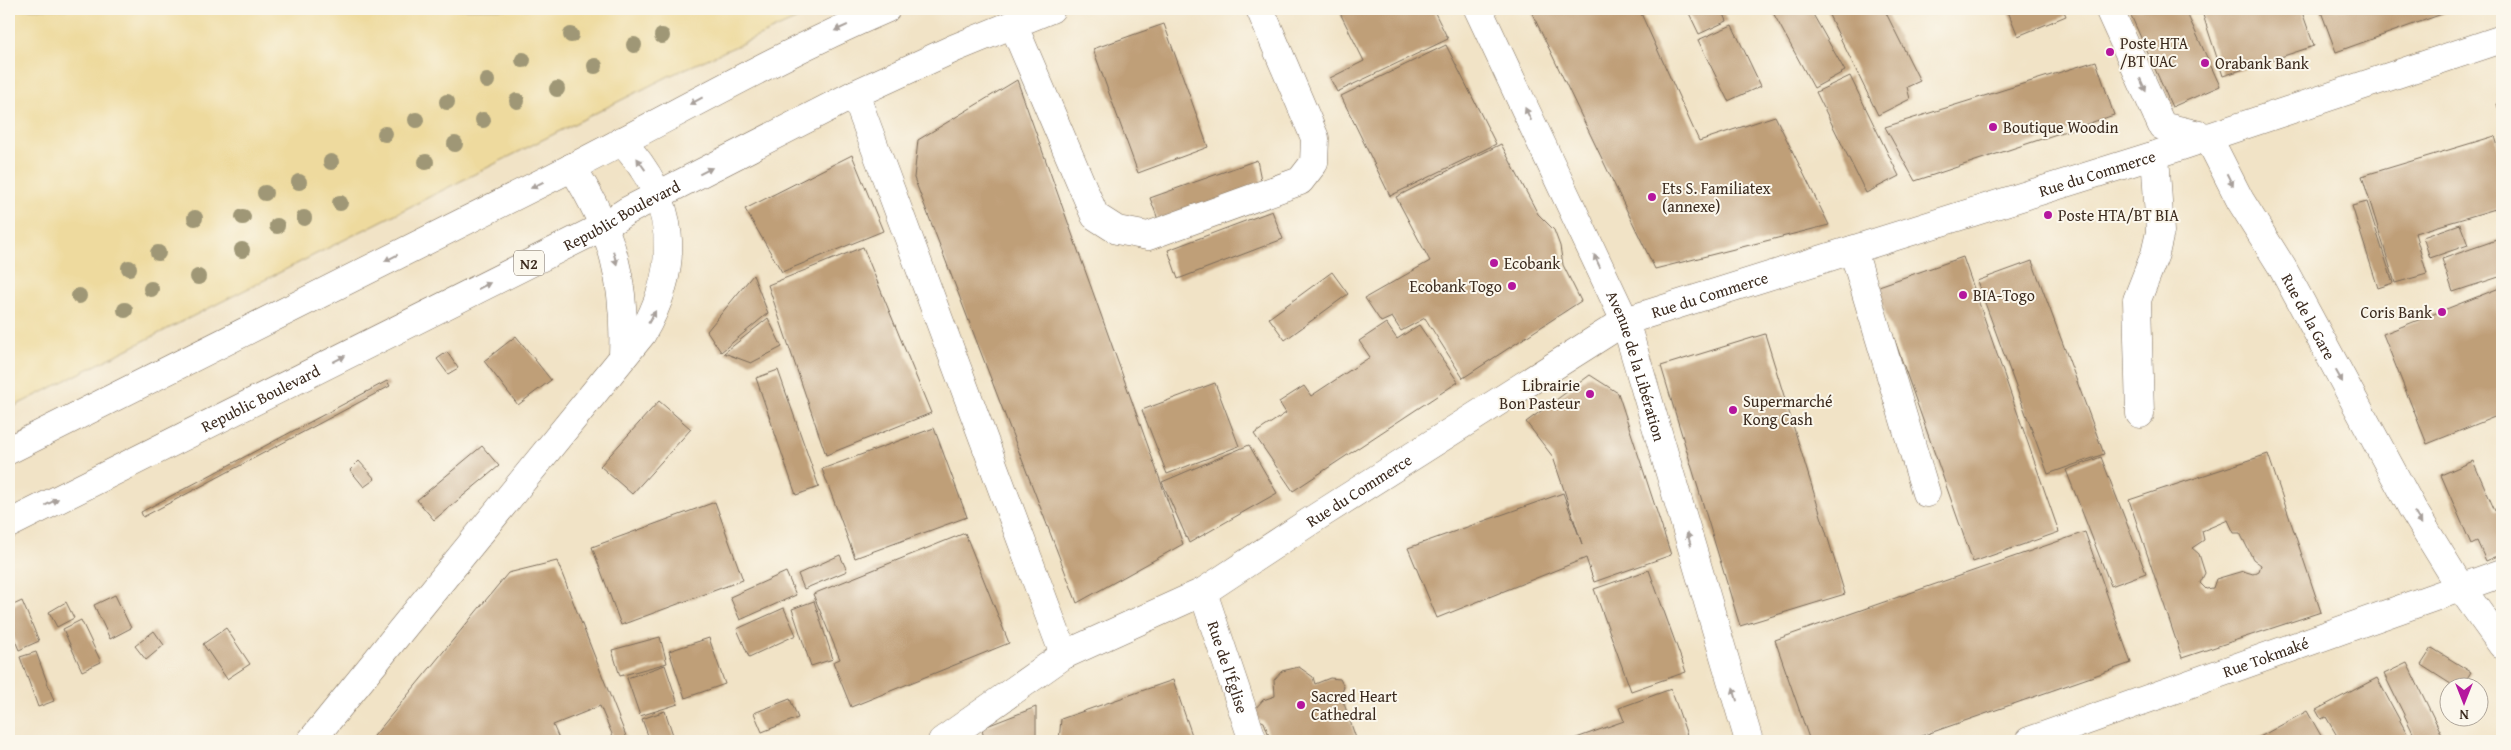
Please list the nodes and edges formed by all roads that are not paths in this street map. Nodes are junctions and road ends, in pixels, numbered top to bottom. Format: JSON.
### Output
{"nodes":[{"id":1,"x":886,"y":9,"type":"edge"},
{"id":2,"x":1052,"y":9,"type":"edge"},
{"id":3,"x":1260,"y":9,"type":"edge"},
{"id":4,"x":1478,"y":9,"type":"edge"},
{"id":5,"x":2110,"y":9,"type":"edge"},
{"id":6,"x":1013,"y":24,"type":"junction"},
{"id":7,"x":2502,"y":39,"type":"edge"},
{"id":8,"x":855,"y":94,"type":"junction"},
{"id":9,"x":2208,"y":137,"type":"junction"},
{"id":10,"x":621,"y":141,"type":"junction"},
{"id":11,"x":2155,"y":155,"type":"junction"},
{"id":12,"x":572,"y":167,"type":"junction"},
{"id":13,"x":659,"y":196,"type":"junction"},
{"id":14,"x":604,"y":226,"type":"junction"},
{"id":15,"x":1853,"y":250,"type":"junction"},
{"id":16,"x":1625,"y":321,"type":"junction"},
{"id":17,"x":623,"y":356,"type":"junction"},
{"id":18,"x":2140,"y":414,"type":"dead end"},
{"id":19,"x":9,"y":450,"type":"edge"},
{"id":20,"x":1926,"y":493,"type":"dead end"},
{"id":21,"x":9,"y":524,"type":"edge"},
{"id":22,"x":2502,"y":573,"type":"edge"},
{"id":23,"x":2461,"y":588,"type":"junction"},
{"id":24,"x":1203,"y":592,"type":"junction"},
{"id":25,"x":2502,"y":644,"type":"edge"},
{"id":26,"x":1064,"y":655,"type":"junction"},
{"id":27,"x":311,"y":741,"type":"edge"},
{"id":28,"x":942,"y":741,"type":"edge"},
{"id":29,"x":1253,"y":741,"type":"edge"},
{"id":30,"x":1749,"y":741,"type":"edge"},
{"id":31,"x":2029,"y":741,"type":"edge"}],
"edges":[{"from":1,"to":10,"type":"main road","one_way":true},
{"from":2,"to":6,"type":"main road","name":"Republic Boulevard","number":"N2"},
{"from":3,"to":6,"type":"main road"},
{"from":16,"to":4,"type":"main road","name":"Avenue de la Libération","one_way":true},
{"from":5,"to":9,"type":"main road","one_way":true},
{"from":6,"to":8,"type":"main road","name":"Republic Boulevard","number":"N2"},
{"from":7,"to":9,"type":"main road","name":"Rue du Commerce"},
{"from":13,"to":8,"type":"main road","name":"Republic Boulevard","number":"N2","one_way":true},
{"from":8,"to":26,"type":"main road"},
{"from":9,"to":11,"type":"main road","name":"Rue du Commerce"},
{"from":9,"to":23,"type":"main road","name":"Rue de la Gare","one_way":true},
{"from":10,"to":12,"type":"main road"},
{"from":13,"to":10,"type":"main road","one_way":true},
{"from":11,"to":15,"type":"main road","name":"Rue du Commerce"},
{"from":11,"to":18,"type":"main road"},
{"from":12,"to":14,"type":"main road"},
{"from":12,"to":19,"type":"main road","one_way":true},
{"from":13,"to":14,"type":"main road","name":"Republic Boulevard","number":"N2"},
{"from":17,"to":13,"type":"main road","one_way":true},
{"from":14,"to":17,"type":"main road","one_way":true},
{"from":21,"to":14,"type":"main road","name":"Republic Boulevard","number":"N2","one_way":true},
{"from":15,"to":16,"type":"main road","name":"Rue du Commerce"},
{"from":15,"to":20,"type":"main road"},
{"from":16,"to":24,"type":"main road","name":"Rue du Commerce"},
{"from":30,"to":16,"type":"main road","name":"Avenue de la Libération","one_way":true},
{"from":17,"to":27,"type":"main road"},
{"from":22,"to":23,"type":"main road","name":"Rue Tokmaké"},
{"from":23,"to":25,"type":"main road","name":"Rue de la Gare"},
{"from":23,"to":31,"type":"main road","name":"Rue Tokmaké"},
{"from":24,"to":26,"type":"main road","name":"Rue du Commerce"},
{"from":24,"to":29,"type":"main road","name":"Rue de l'Église"},
{"from":26,"to":28,"type":"main road","name":"Rue du Commerce"}]}
